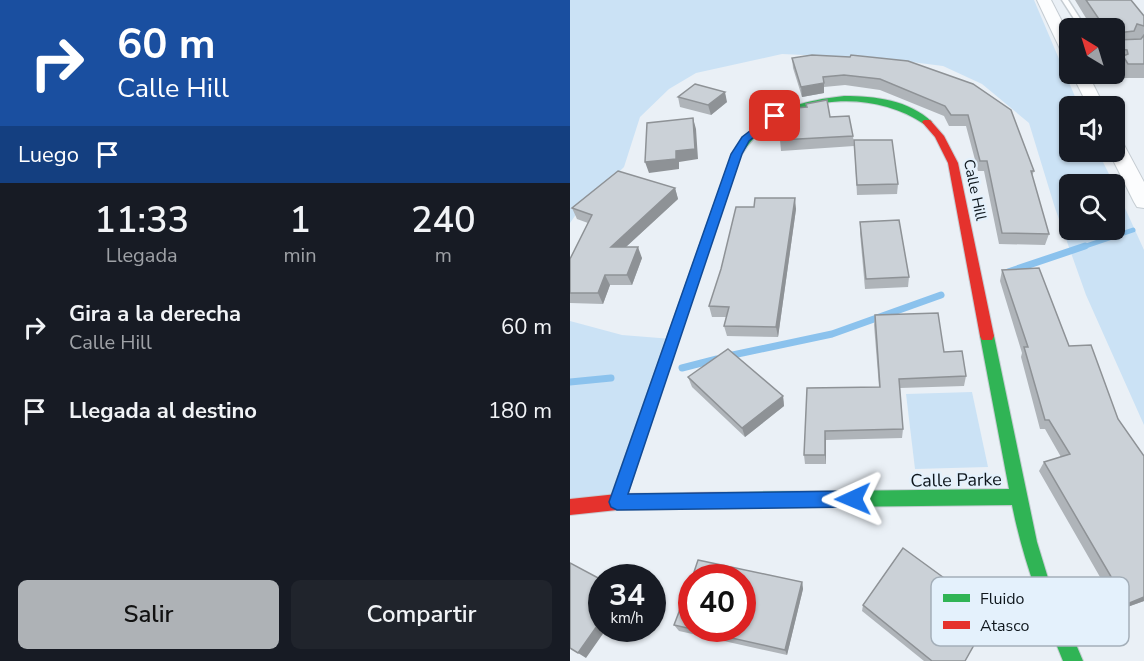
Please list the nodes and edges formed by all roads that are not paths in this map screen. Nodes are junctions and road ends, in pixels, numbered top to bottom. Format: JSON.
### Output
{"nodes":[{"id":1,"x":1044,"y":0,"type":"edge"},
{"id":2,"x":1065,"y":0,"type":"edge"},
{"id":3,"x":1077,"y":18,"type":"edge"},
{"id":4,"x":1059,"y":30,"type":"edge"},
{"id":5,"x":1124,"y":162,"type":"edge"},
{"id":6,"x":1144,"y":201,"type":"edge"},
{"id":7,"x":1018,"y":497,"type":"junction"},
{"id":8,"x":617,"y":502,"type":"junction"},
{"id":9,"x":570,"y":507,"type":"edge"},
{"id":10,"x":1039,"y":577,"type":"edge"},
{"id":11,"x":1067,"y":646,"type":"edge"},
{"id":12,"x":1073,"y":661,"type":"edge"}],
"edges":[{"from":1,"to":4,"type":"street"},
{"from":2,"to":3,"type":"lane"},
{"from":5,"to":6,"type":"street"},
{"from":7,"to":8,"type":"street","name":"Calle Parke"},
{"from":7,"to":8,"type":"street","name":"Calle Hill"},
{"from":7,"to":10,"type":"street","name":"Calle Hill"},
{"from":8,"to":9,"type":"street","name":"Calle Parke"},
{"from":11,"to":12,"type":"street","name":"Calle Hill"}]}
